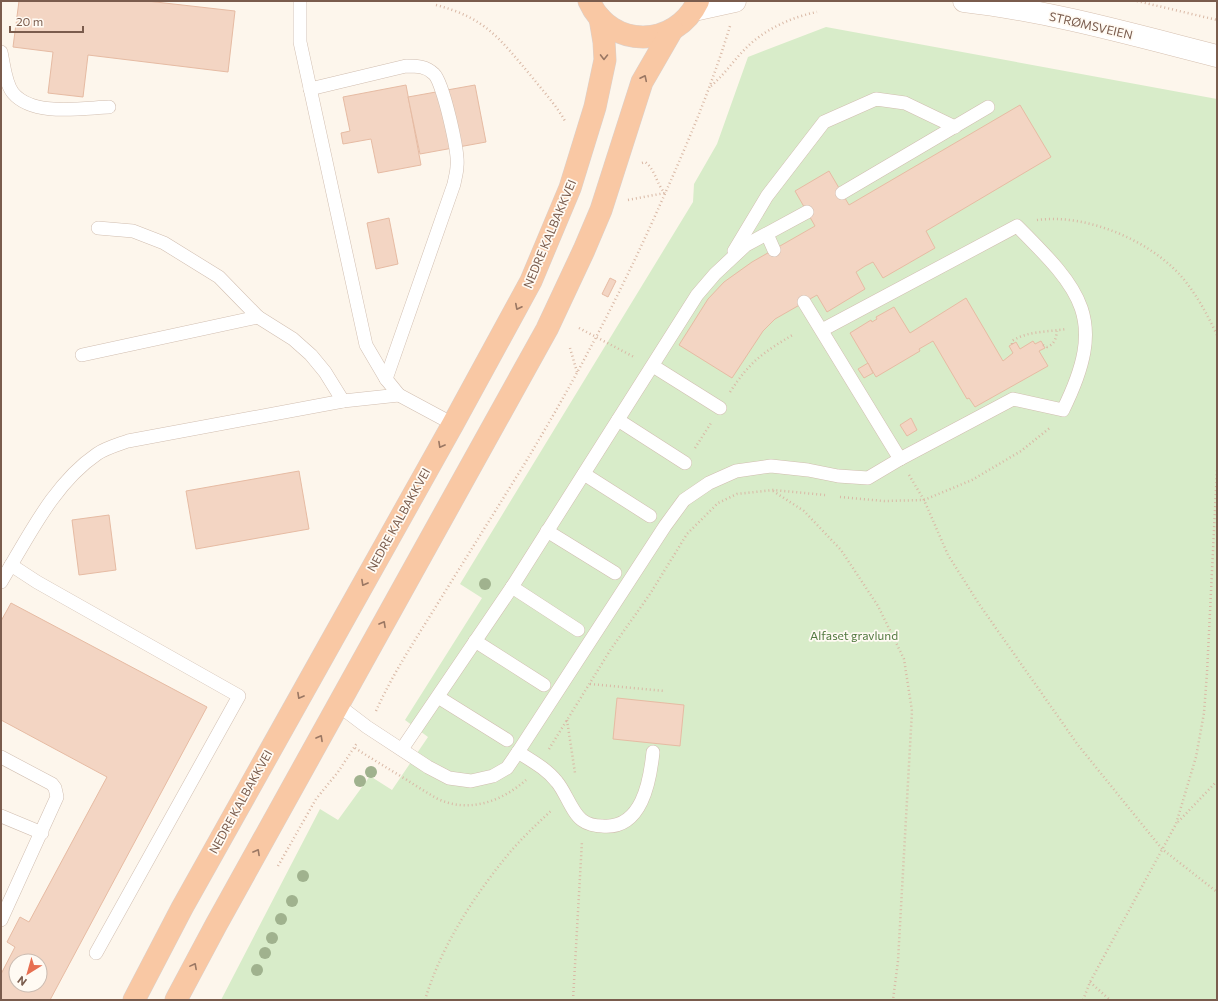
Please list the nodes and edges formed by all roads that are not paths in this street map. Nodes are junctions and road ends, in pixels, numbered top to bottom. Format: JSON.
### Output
{"nodes":[{"id":1,"x":300,"y":1,"type":"edge"},
{"id":2,"x":735,"y":1,"type":"edge"},
{"id":3,"x":964,"y":1,"type":"edge"},
{"id":4,"x":696,"y":6,"type":"edge"},
{"id":5,"x":589,"y":7,"type":"edge"},
{"id":6,"x":672,"y":30,"type":"junction"},
{"id":7,"x":1,"y":52,"type":"edge"},
{"id":8,"x":1217,"y":56,"type":"edge"},
{"id":9,"x":310,"y":89,"type":"junction"},
{"id":10,"x":109,"y":107,"type":"dead end"},
{"id":11,"x":988,"y":107,"type":"dead end"},
{"id":12,"x":955,"y":127,"type":"junction"},
{"id":13,"x":842,"y":193,"type":"dead end"},
{"id":14,"x":807,"y":212,"type":"dead end"},
{"id":15,"x":98,"y":228,"type":"dead end"},
{"id":16,"x":767,"y":234,"type":"junction"},
{"id":17,"x":774,"y":250,"type":"dead end"},
{"id":18,"x":727,"y":263,"type":"junction"},
{"id":19,"x":804,"y":302,"type":"dead end"},
{"id":20,"x":258,"y":317,"type":"junction"},
{"id":21,"x":822,"y":330,"type":"junction"},
{"id":22,"x":82,"y":355,"type":"dead end"},
{"id":23,"x":653,"y":366,"type":"junction"},
{"id":24,"x":386,"y":379,"type":"junction"},
{"id":25,"x":399,"y":395,"type":"junction"},
{"id":26,"x":343,"y":401,"type":"junction"},
{"id":27,"x":720,"y":408,"type":"dead end"},
{"id":28,"x":618,"y":420,"type":"junction"},
{"id":29,"x":453,"y":424,"type":"junction"},
{"id":30,"x":900,"y":459,"type":"junction"},
{"id":31,"x":685,"y":463,"type":"dead end"},
{"id":32,"x":584,"y":474,"type":"junction"},
{"id":33,"x":650,"y":516,"type":"dead end"},
{"id":34,"x":547,"y":531,"type":"junction"},
{"id":35,"x":11,"y":565,"type":"junction"},
{"id":36,"x":615,"y":573,"type":"dead end"},
{"id":37,"x":1,"y":582,"type":"edge"},
{"id":38,"x":512,"y":587,"type":"junction"},
{"id":39,"x":578,"y":630,"type":"dead end"},
{"id":40,"x":475,"y":641,"type":"junction"},
{"id":41,"x":544,"y":684,"type":"dead end"},
{"id":42,"x":438,"y":697,"type":"junction"},
{"id":43,"x":338,"y":705,"type":"junction"},
{"id":44,"x":507,"y":740,"type":"dead end"},
{"id":45,"x":402,"y":749,"type":"junction"},
{"id":46,"x":518,"y":752,"type":"junction"},
{"id":47,"x":653,"y":752,"type":"dead end"},
{"id":48,"x":1,"y":757,"type":"edge"},
{"id":49,"x":1,"y":816,"type":"edge"},
{"id":50,"x":42,"y":833,"type":"junction"},
{"id":51,"x":1,"y":920,"type":"edge"},
{"id":52,"x":96,"y":953,"type":"dead end"},
{"id":53,"x":134,"y":1000,"type":"edge"},
{"id":54,"x":176,"y":1000,"type":"edge"}],
"edges":[{"from":1,"to":9,"type":"lane"},
{"from":2,"to":4,"type":"main road"},
{"from":3,"to":8,"type":"main road","name":"STRØMSVEIEN"},
{"from":4,"to":6,"type":"highway"},
{"from":5,"to":6,"type":"highway"},
{"from":5,"to":29,"type":"highway","name":"NEDRE KALBAKKVEI","one_way":true},
{"from":43,"to":6,"type":"highway","one_way":true},
{"from":7,"to":10,"type":"lane"},
{"from":9,"to":24,"type":"lane"},
{"from":9,"to":24,"type":"lane"},
{"from":11,"to":12,"type":"lane"},
{"from":12,"to":13,"type":"lane"},
{"from":12,"to":18,"type":"lane"},
{"from":14,"to":16,"type":"lane"},
{"from":15,"to":20,"type":"lane"},
{"from":16,"to":17,"type":"lane"},
{"from":16,"to":18,"type":"lane"},
{"from":18,"to":23,"type":"lane"},
{"from":19,"to":21,"type":"lane"},
{"from":20,"to":22,"type":"lane"},
{"from":20,"to":26,"type":"lane"},
{"from":21,"to":30,"type":"lane"},
{"from":21,"to":30,"type":"lane"},
{"from":23,"to":27,"type":"lane"},
{"from":23,"to":28,"type":"lane"},
{"from":24,"to":25,"type":"lane"},
{"from":25,"to":26,"type":"lane"},
{"from":25,"to":29,"type":"lane"},
{"from":26,"to":35,"type":"lane"},
{"from":28,"to":31,"type":"lane"},
{"from":28,"to":32,"type":"lane"},
{"from":29,"to":53,"type":"highway","name":"NEDRE KALBAKKVEI","one_way":true},
{"from":30,"to":46,"type":"lane"},
{"from":32,"to":33,"type":"lane"},
{"from":32,"to":34,"type":"lane"},
{"from":34,"to":36,"type":"lane"},
{"from":34,"to":38,"type":"lane"},
{"from":35,"to":37,"type":"lane"},
{"from":35,"to":52,"type":"lane"},
{"from":38,"to":39,"type":"lane"},
{"from":38,"to":40,"type":"lane"},
{"from":40,"to":41,"type":"lane"},
{"from":40,"to":42,"type":"lane"},
{"from":42,"to":44,"type":"lane"},
{"from":42,"to":45,"type":"lane"},
{"from":43,"to":45,"type":"lane"},
{"from":54,"to":43,"type":"highway","one_way":true},
{"from":45,"to":46,"type":"lane"},
{"from":46,"to":47,"type":"lane"},
{"from":48,"to":50,"type":"lane"},
{"from":49,"to":50,"type":"lane"},
{"from":50,"to":51,"type":"lane"}]}
